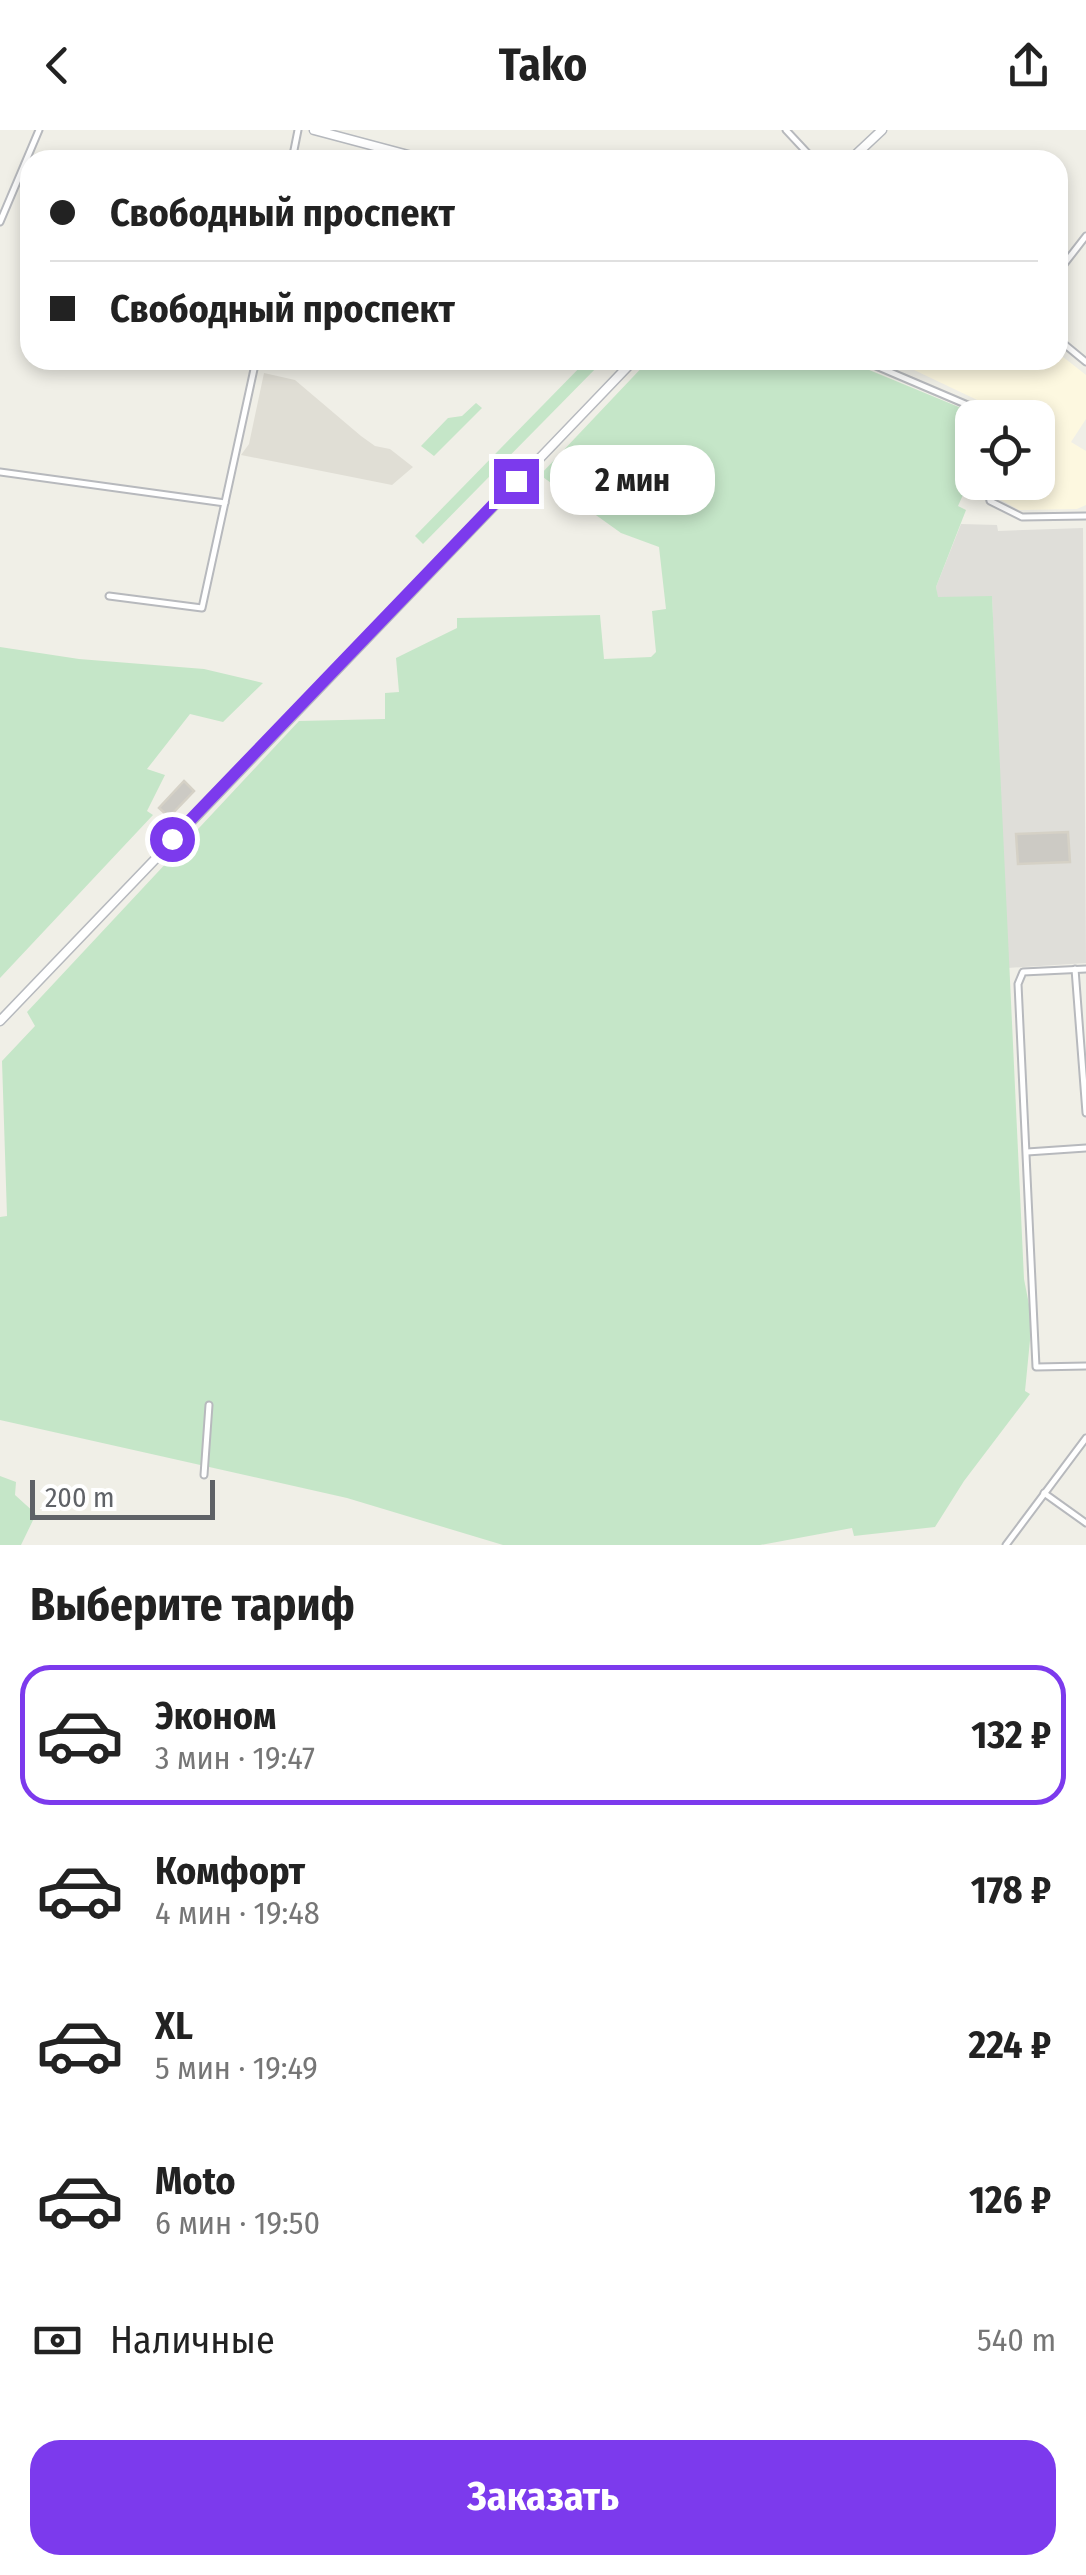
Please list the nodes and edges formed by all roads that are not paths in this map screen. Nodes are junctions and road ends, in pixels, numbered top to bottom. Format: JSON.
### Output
{"nodes":[{"id":1,"x":314,"y":130,"type":"edge"},
{"id":2,"x":786,"y":130,"type":"edge"},
{"id":3,"x":882,"y":130,"type":"edge"},
{"id":4,"x":389,"y":150,"type":"edge"},
{"id":5,"x":805,"y":150,"type":"edge"},
{"id":6,"x":861,"y":150,"type":"edge"},
{"id":7,"x":20,"y":175,"type":"edge"},
{"id":8,"x":0,"y":222,"type":"edge"},
{"id":9,"x":1086,"y":236,"type":"edge"},
{"id":10,"x":1068,"y":259,"type":"edge"},
{"id":11,"x":254,"y":370,"type":"edge"},
{"id":12,"x":624,"y":370,"type":"edge"},
{"id":13,"x":885,"y":370,"type":"edge"},
{"id":14,"x":956,"y":400,"type":"edge"},
{"id":15,"x":0,"y":472,"type":"edge"},
{"id":16,"x":990,"y":500,"type":"edge"},
{"id":17,"x":225,"y":502,"type":"junction"},
{"id":18,"x":1086,"y":516,"type":"edge"},
{"id":19,"x":109,"y":596,"type":"dead end"},
{"id":20,"x":1076,"y":969,"type":"junction"},
{"id":21,"x":1086,"y":969,"type":"edge"},
{"id":22,"x":0,"y":1021,"type":"edge"},
{"id":23,"x":1086,"y":1112,"type":"edge"},
{"id":24,"x":1086,"y":1148,"type":"edge"},
{"id":25,"x":1028,"y":1152,"type":"junction"},
{"id":26,"x":1086,"y":1366,"type":"edge"},
{"id":27,"x":209,"y":1405,"type":"dead end"},
{"id":28,"x":1086,"y":1438,"type":"edge"},
{"id":29,"x":204,"y":1476,"type":"dead end"},
{"id":30,"x":1044,"y":1493,"type":"junction"},
{"id":31,"x":1086,"y":1523,"type":"edge"},
{"id":32,"x":1006,"y":1545,"type":"edge"}],
"edges":[{"from":1,"to":4,"type":"main road"},
{"from":2,"to":5,"type":"street"},
{"from":3,"to":6,"type":"main road"},
{"from":7,"to":8,"type":"street"},
{"from":9,"to":10,"type":"street"},
{"from":11,"to":17,"type":"street"},
{"from":12,"to":22,"type":"main road"},
{"from":13,"to":14,"type":"street"},
{"from":15,"to":17,"type":"street"},
{"from":16,"to":18,"type":"street"},
{"from":17,"to":19,"type":"street"},
{"from":20,"to":21,"type":"street"},
{"from":20,"to":23,"type":"street"},
{"from":20,"to":25,"type":"street"},
{"from":24,"to":25,"type":"street"},
{"from":25,"to":26,"type":"street"},
{"from":27,"to":29,"type":"street"},
{"from":28,"to":30,"type":"street"},
{"from":30,"to":31,"type":"street"},
{"from":30,"to":32,"type":"street"}]}
